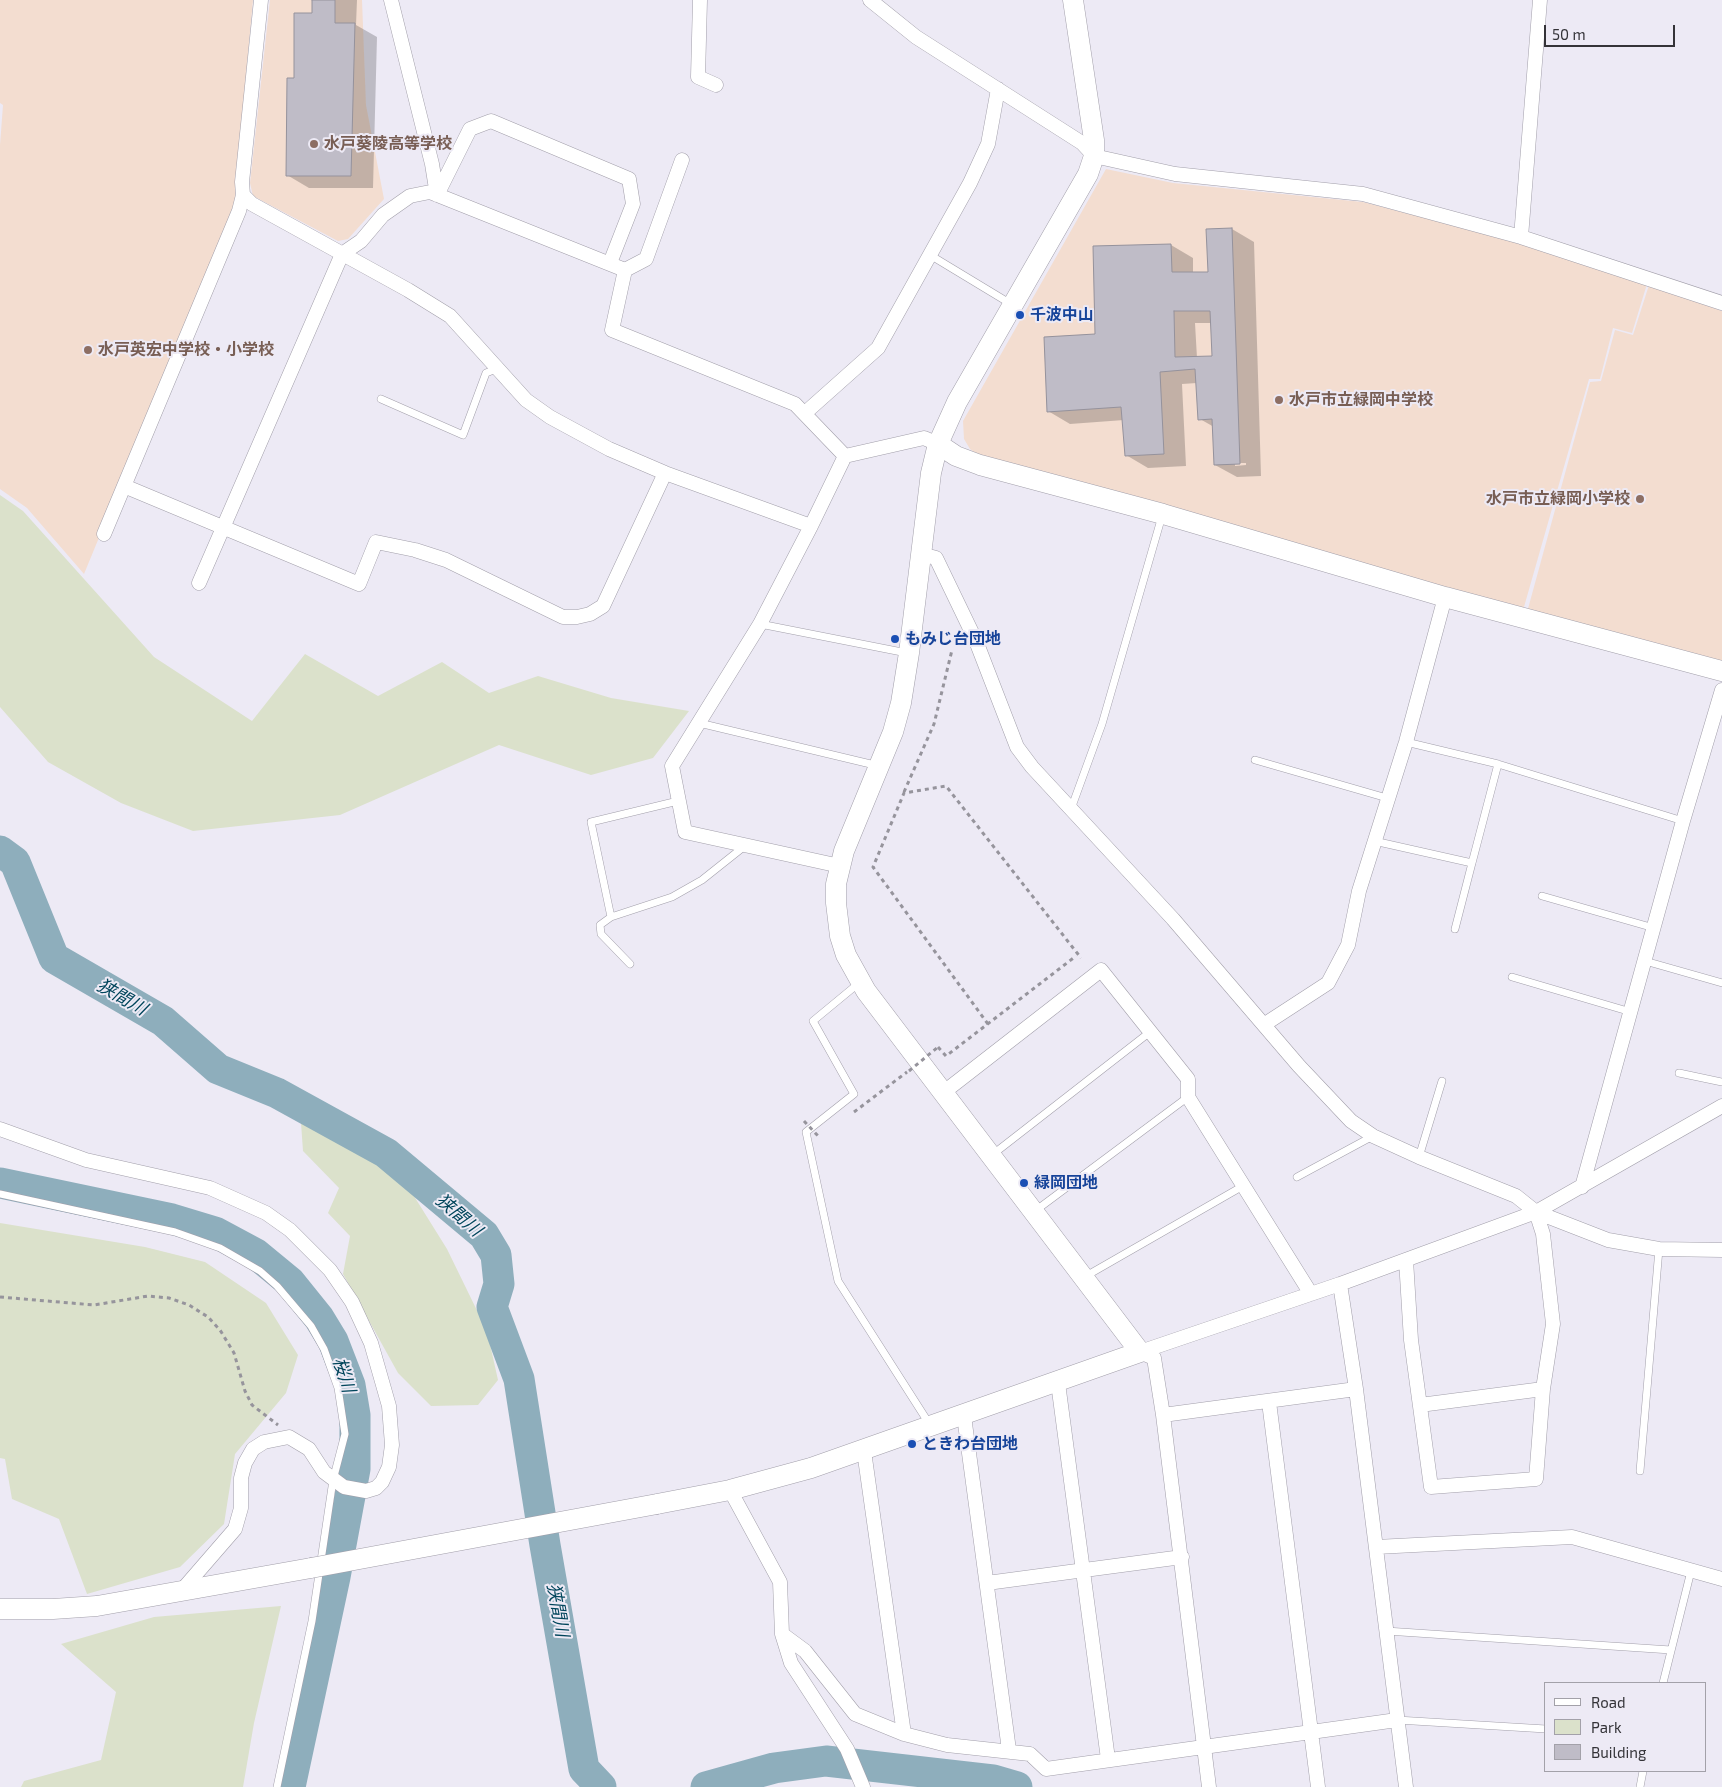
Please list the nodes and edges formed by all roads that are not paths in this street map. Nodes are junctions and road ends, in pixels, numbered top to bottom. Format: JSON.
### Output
{"nodes":[{"id":1,"x":261,"y":0,"type":"edge"},
{"id":2,"x":391,"y":0,"type":"edge"},
{"id":3,"x":700,"y":0,"type":"edge"},
{"id":4,"x":870,"y":0,"type":"edge"},
{"id":5,"x":1073,"y":0,"type":"edge"},
{"id":6,"x":1540,"y":0,"type":"edge"},
{"id":7,"x":716,"y":85,"type":"dead end"},
{"id":8,"x":998,"y":89,"type":"junction"},
{"id":9,"x":1094,"y":156,"type":"junction"},
{"id":10,"x":682,"y":160,"type":"dead end"},
{"id":11,"x":437,"y":195,"type":"junction"},
{"id":12,"x":243,"y":196,"type":"junction"},
{"id":13,"x":1521,"y":237,"type":"junction"},
{"id":14,"x":342,"y":254,"type":"junction"},
{"id":15,"x":930,"y":255,"type":"junction"},
{"id":16,"x":610,"y":263,"type":"junction"},
{"id":17,"x":626,"y":270,"type":"junction"},
{"id":18,"x":1722,"y":303,"type":"edge"},
{"id":19,"x":1013,"y":305,"type":"junction"},
{"id":20,"x":496,"y":369,"type":"junction"},
{"id":21,"x":381,"y":399,"type":"dead end"},
{"id":22,"x":805,"y":413,"type":"junction"},
{"id":23,"x":938,"y":444,"type":"junction"},
{"id":24,"x":845,"y":456,"type":"junction"},
{"id":25,"x":665,"y":473,"type":"junction"},
{"id":26,"x":124,"y":486,"type":"junction"},
{"id":27,"x":1163,"y":514,"type":"junction"},
{"id":28,"x":811,"y":526,"type":"junction"},
{"id":29,"x":224,"y":528,"type":"junction"},
{"id":30,"x":104,"y":534,"type":"dead end"},
{"id":31,"x":921,"y":554,"type":"junction"},
{"id":32,"x":199,"y":583,"type":"dead end"},
{"id":33,"x":1445,"y":597,"type":"junction"},
{"id":34,"x":760,"y":624,"type":"junction"},
{"id":35,"x":909,"y":653,"type":"junction"},
{"id":36,"x":1722,"y":671,"type":"edge"},
{"id":37,"x":1722,"y":690,"type":"edge"},
{"id":38,"x":699,"y":723,"type":"junction"},
{"id":39,"x":1406,"y":742,"type":"junction"},
{"id":40,"x":1255,"y":760,"type":"dead end"},
{"id":41,"x":1498,"y":764,"type":"junction"},
{"id":42,"x":879,"y":766,"type":"junction"},
{"id":43,"x":1387,"y":798,"type":"junction"},
{"id":44,"x":678,"y":801,"type":"junction"},
{"id":45,"x":1071,"y":810,"type":"junction"},
{"id":46,"x":1683,"y":820,"type":"junction"},
{"id":47,"x":1374,"y":841,"type":"junction"},
{"id":48,"x":747,"y":844,"type":"junction"},
{"id":49,"x":1472,"y":863,"type":"junction"},
{"id":50,"x":840,"y":866,"type":"junction"},
{"id":51,"x":1542,"y":896,"type":"dead end"},
{"id":52,"x":611,"y":917,"type":"junction"},
{"id":53,"x":1654,"y":928,"type":"junction"},
{"id":54,"x":1455,"y":929,"type":"dead end"},
{"id":55,"x":1645,"y":961,"type":"junction"},
{"id":56,"x":630,"y":964,"type":"dead end"},
{"id":57,"x":1512,"y":976,"type":"dead end"},
{"id":58,"x":860,"y":983,"type":"junction"},
{"id":59,"x":1722,"y":983,"type":"edge"},
{"id":60,"x":1630,"y":1012,"type":"junction"},
{"id":61,"x":1265,"y":1024,"type":"junction"},
{"id":62,"x":1150,"y":1032,"type":"junction"},
{"id":63,"x":1680,"y":1073,"type":"dead end"},
{"id":64,"x":1442,"y":1081,"type":"dead end"},
{"id":65,"x":1722,"y":1082,"type":"edge"},
{"id":66,"x":944,"y":1092,"type":"junction"},
{"id":67,"x":1188,"y":1097,"type":"junction"},
{"id":68,"x":1722,"y":1106,"type":"edge"},
{"id":69,"x":0,"y":1129,"type":"edge"},
{"id":70,"x":1373,"y":1136,"type":"junction"},
{"id":71,"x":992,"y":1155,"type":"junction"},
{"id":72,"x":1420,"y":1157,"type":"junction"},
{"id":73,"x":1297,"y":1177,"type":"dead end"},
{"id":74,"x":1243,"y":1186,"type":"junction"},
{"id":75,"x":1582,"y":1187,"type":"junction"},
{"id":76,"x":0,"y":1194,"type":"edge"},
{"id":77,"x":1034,"y":1212,"type":"junction"},
{"id":78,"x":1536,"y":1212,"type":"junction"},
{"id":79,"x":1659,"y":1249,"type":"junction"},
{"id":80,"x":1722,"y":1250,"type":"edge"},
{"id":81,"x":1406,"y":1260,"type":"junction"},
{"id":82,"x":1083,"y":1278,"type":"junction"},
{"id":83,"x":1340,"y":1284,"type":"junction"},
{"id":84,"x":1311,"y":1294,"type":"junction"},
{"id":85,"x":1140,"y":1352,"type":"junction"},
{"id":86,"x":1058,"y":1383,"type":"junction"},
{"id":87,"x":1356,"y":1389,"type":"junction"},
{"id":88,"x":1543,"y":1389,"type":"junction"},
{"id":89,"x":1269,"y":1402,"type":"junction"},
{"id":90,"x":1420,"y":1405,"type":"junction"},
{"id":91,"x":1163,"y":1415,"type":"junction"},
{"id":92,"x":964,"y":1416,"type":"junction"},
{"id":93,"x":931,"y":1427,"type":"junction"},
{"id":94,"x":864,"y":1451,"type":"junction"},
{"id":95,"x":1640,"y":1471,"type":"dead end"},
{"id":96,"x":339,"y":1484,"type":"junction"},
{"id":97,"x":730,"y":1490,"type":"junction"},
{"id":98,"x":1376,"y":1547,"type":"junction"},
{"id":99,"x":1182,"y":1557,"type":"junction"},
{"id":100,"x":1083,"y":1571,"type":"junction"},
{"id":101,"x":1690,"y":1571,"type":"junction"},
{"id":102,"x":1722,"y":1579,"type":"edge"},
{"id":103,"x":987,"y":1583,"type":"junction"},
{"id":104,"x":183,"y":1590,"type":"junction"},
{"id":105,"x":0,"y":1609,"type":"edge"},
{"id":106,"x":1386,"y":1632,"type":"junction"},
{"id":107,"x":782,"y":1634,"type":"junction"},
{"id":108,"x":1671,"y":1650,"type":"junction"},
{"id":109,"x":1664,"y":1682,"type":"edge"},
{"id":110,"x":1397,"y":1720,"type":"junction"},
{"id":111,"x":1544,"y":1729,"type":"edge"},
{"id":112,"x":1310,"y":1732,"type":"junction"},
{"id":113,"x":904,"y":1734,"type":"junction"},
{"id":114,"x":1204,"y":1747,"type":"junction"},
{"id":115,"x":1009,"y":1750,"type":"junction"},
{"id":116,"x":1108,"y":1759,"type":"junction"},
{"id":117,"x":1643,"y":1772,"type":"edge"},
{"id":118,"x":861,"y":1781,"type":"edge"},
{"id":119,"x":277,"y":1787,"type":"edge"},
{"id":120,"x":1209,"y":1787,"type":"edge"},
{"id":121,"x":1318,"y":1787,"type":"edge"},
{"id":122,"x":1406,"y":1787,"type":"edge"},
{"id":123,"x":1640,"y":1787,"type":"edge"}],
"edges":[{"from":1,"to":12,"type":"street"},
{"from":2,"to":11,"type":"street"},
{"from":3,"to":7,"type":"street"},
{"from":4,"to":8,"type":"street"},
{"from":5,"to":9,"type":"street"},
{"from":6,"to":13,"type":"street"},
{"from":8,"to":9,"type":"street"},
{"from":8,"to":15,"type":"street"},
{"from":9,"to":13,"type":"street"},
{"from":9,"to":19,"type":"street"},
{"from":10,"to":17,"type":"street"},
{"from":11,"to":14,"type":"street"},
{"from":11,"to":16,"type":"street"},
{"from":11,"to":16,"type":"street"},
{"from":12,"to":14,"type":"street"},
{"from":12,"to":26,"type":"street"},
{"from":13,"to":18,"type":"street"},
{"from":14,"to":20,"type":"street"},
{"from":14,"to":29,"type":"street"},
{"from":15,"to":19,"type":"lane"},
{"from":15,"to":22,"type":"street"},
{"from":16,"to":17,"type":"street"},
{"from":17,"to":22,"type":"street"},
{"from":19,"to":23,"type":"street"},
{"from":20,"to":21,"type":"lane"},
{"from":20,"to":25,"type":"street"},
{"from":22,"to":24,"type":"street"},
{"from":23,"to":24,"type":"street"},
{"from":23,"to":27,"type":"street"},
{"from":23,"to":31,"type":"street"},
{"from":24,"to":28,"type":"street"},
{"from":25,"to":28,"type":"street"},
{"from":25,"to":29,"type":"street"},
{"from":26,"to":29,"type":"street"},
{"from":26,"to":30,"type":"street"},
{"from":27,"to":33,"type":"street"},
{"from":27,"to":45,"type":"lane"},
{"from":28,"to":34,"type":"street"},
{"from":29,"to":32,"type":"street"},
{"from":31,"to":35,"type":"street"},
{"from":31,"to":45,"type":"street"},
{"from":33,"to":36,"type":"street"},
{"from":33,"to":39,"type":"street"},
{"from":34,"to":35,"type":"lane"},
{"from":34,"to":38,"type":"street"},
{"from":35,"to":42,"type":"street"},
{"from":37,"to":46,"type":"street"},
{"from":38,"to":42,"type":"lane"},
{"from":38,"to":44,"type":"street"},
{"from":39,"to":41,"type":"lane"},
{"from":39,"to":43,"type":"street"},
{"from":40,"to":43,"type":"lane"},
{"from":41,"to":46,"type":"lane"},
{"from":41,"to":49,"type":"lane"},
{"from":42,"to":50,"type":"street"},
{"from":43,"to":47,"type":"street"},
{"from":44,"to":48,"type":"street"},
{"from":44,"to":52,"type":"lane"},
{"from":45,"to":61,"type":"street"},
{"from":46,"to":53,"type":"street"},
{"from":47,"to":49,"type":"lane"},
{"from":47,"to":61,"type":"street"},
{"from":48,"to":50,"type":"street"},
{"from":48,"to":52,"type":"lane"},
{"from":49,"to":54,"type":"lane"},
{"from":50,"to":58,"type":"street"},
{"from":51,"to":53,"type":"lane"},
{"from":52,"to":56,"type":"lane"},
{"from":53,"to":55,"type":"street"},
{"from":55,"to":59,"type":"lane"},
{"from":55,"to":60,"type":"street"},
{"from":57,"to":60,"type":"lane"},
{"from":58,"to":66,"type":"street"},
{"from":58,"to":93,"type":"lane"},
{"from":60,"to":75,"type":"street"},
{"from":61,"to":70,"type":"street"},
{"from":62,"to":66,"type":"street"},
{"from":62,"to":67,"type":"street"},
{"from":62,"to":71,"type":"lane"},
{"from":63,"to":65,"type":"lane"},
{"from":64,"to":72,"type":"lane"},
{"from":66,"to":71,"type":"street"},
{"from":67,"to":74,"type":"street"},
{"from":67,"to":77,"type":"lane"},
{"from":68,"to":75,"type":"street"},
{"from":69,"to":96,"type":"street"},
{"from":70,"to":72,"type":"street"},
{"from":70,"to":73,"type":"lane"},
{"from":71,"to":77,"type":"street"},
{"from":72,"to":78,"type":"street"},
{"from":74,"to":82,"type":"lane"},
{"from":74,"to":84,"type":"street"},
{"from":75,"to":78,"type":"street"},
{"from":76,"to":96,"type":"lane"},
{"from":77,"to":82,"type":"street"},
{"from":78,"to":79,"type":"street"},
{"from":78,"to":81,"type":"street"},
{"from":78,"to":88,"type":"street"},
{"from":79,"to":80,"type":"street"},
{"from":79,"to":95,"type":"lane"},
{"from":81,"to":83,"type":"street"},
{"from":81,"to":90,"type":"street"},
{"from":82,"to":85,"type":"street"},
{"from":83,"to":84,"type":"street"},
{"from":83,"to":87,"type":"street"},
{"from":84,"to":85,"type":"street"},
{"from":85,"to":86,"type":"street"},
{"from":85,"to":91,"type":"street"},
{"from":86,"to":92,"type":"street"},
{"from":86,"to":100,"type":"street"},
{"from":87,"to":89,"type":"street"},
{"from":87,"to":98,"type":"street"},
{"from":88,"to":90,"type":"street"},
{"from":88,"to":90,"type":"street"},
{"from":89,"to":91,"type":"street"},
{"from":89,"to":112,"type":"street"},
{"from":91,"to":99,"type":"street"},
{"from":92,"to":93,"type":"street"},
{"from":92,"to":103,"type":"street"},
{"from":93,"to":94,"type":"street"},
{"from":94,"to":97,"type":"street"},
{"from":94,"to":113,"type":"street"},
{"from":96,"to":104,"type":"street"},
{"from":96,"to":119,"type":"lane"},
{"from":97,"to":104,"type":"street","bridge":true},
{"from":97,"to":107,"type":"street"},
{"from":98,"to":101,"type":"street"},
{"from":98,"to":106,"type":"street"},
{"from":99,"to":100,"type":"street"},
{"from":99,"to":114,"type":"street"},
{"from":100,"to":103,"type":"street"},
{"from":100,"to":116,"type":"street"},
{"from":101,"to":102,"type":"street"},
{"from":101,"to":108,"type":"lane"},
{"from":103,"to":115,"type":"street"},
{"from":104,"to":105,"type":"street"},
{"from":106,"to":108,"type":"lane"},
{"from":106,"to":110,"type":"street"},
{"from":107,"to":113,"type":"street"},
{"from":107,"to":118,"type":"street"},
{"from":108,"to":109,"type":"lane"},
{"from":110,"to":111,"type":"lane"},
{"from":110,"to":112,"type":"street"},
{"from":110,"to":122,"type":"street"},
{"from":112,"to":114,"type":"street"},
{"from":112,"to":121,"type":"street"},
{"from":113,"to":115,"type":"street"},
{"from":114,"to":116,"type":"street"},
{"from":114,"to":120,"type":"street"},
{"from":115,"to":116,"type":"street"},
{"from":117,"to":123,"type":"lane"}]}
